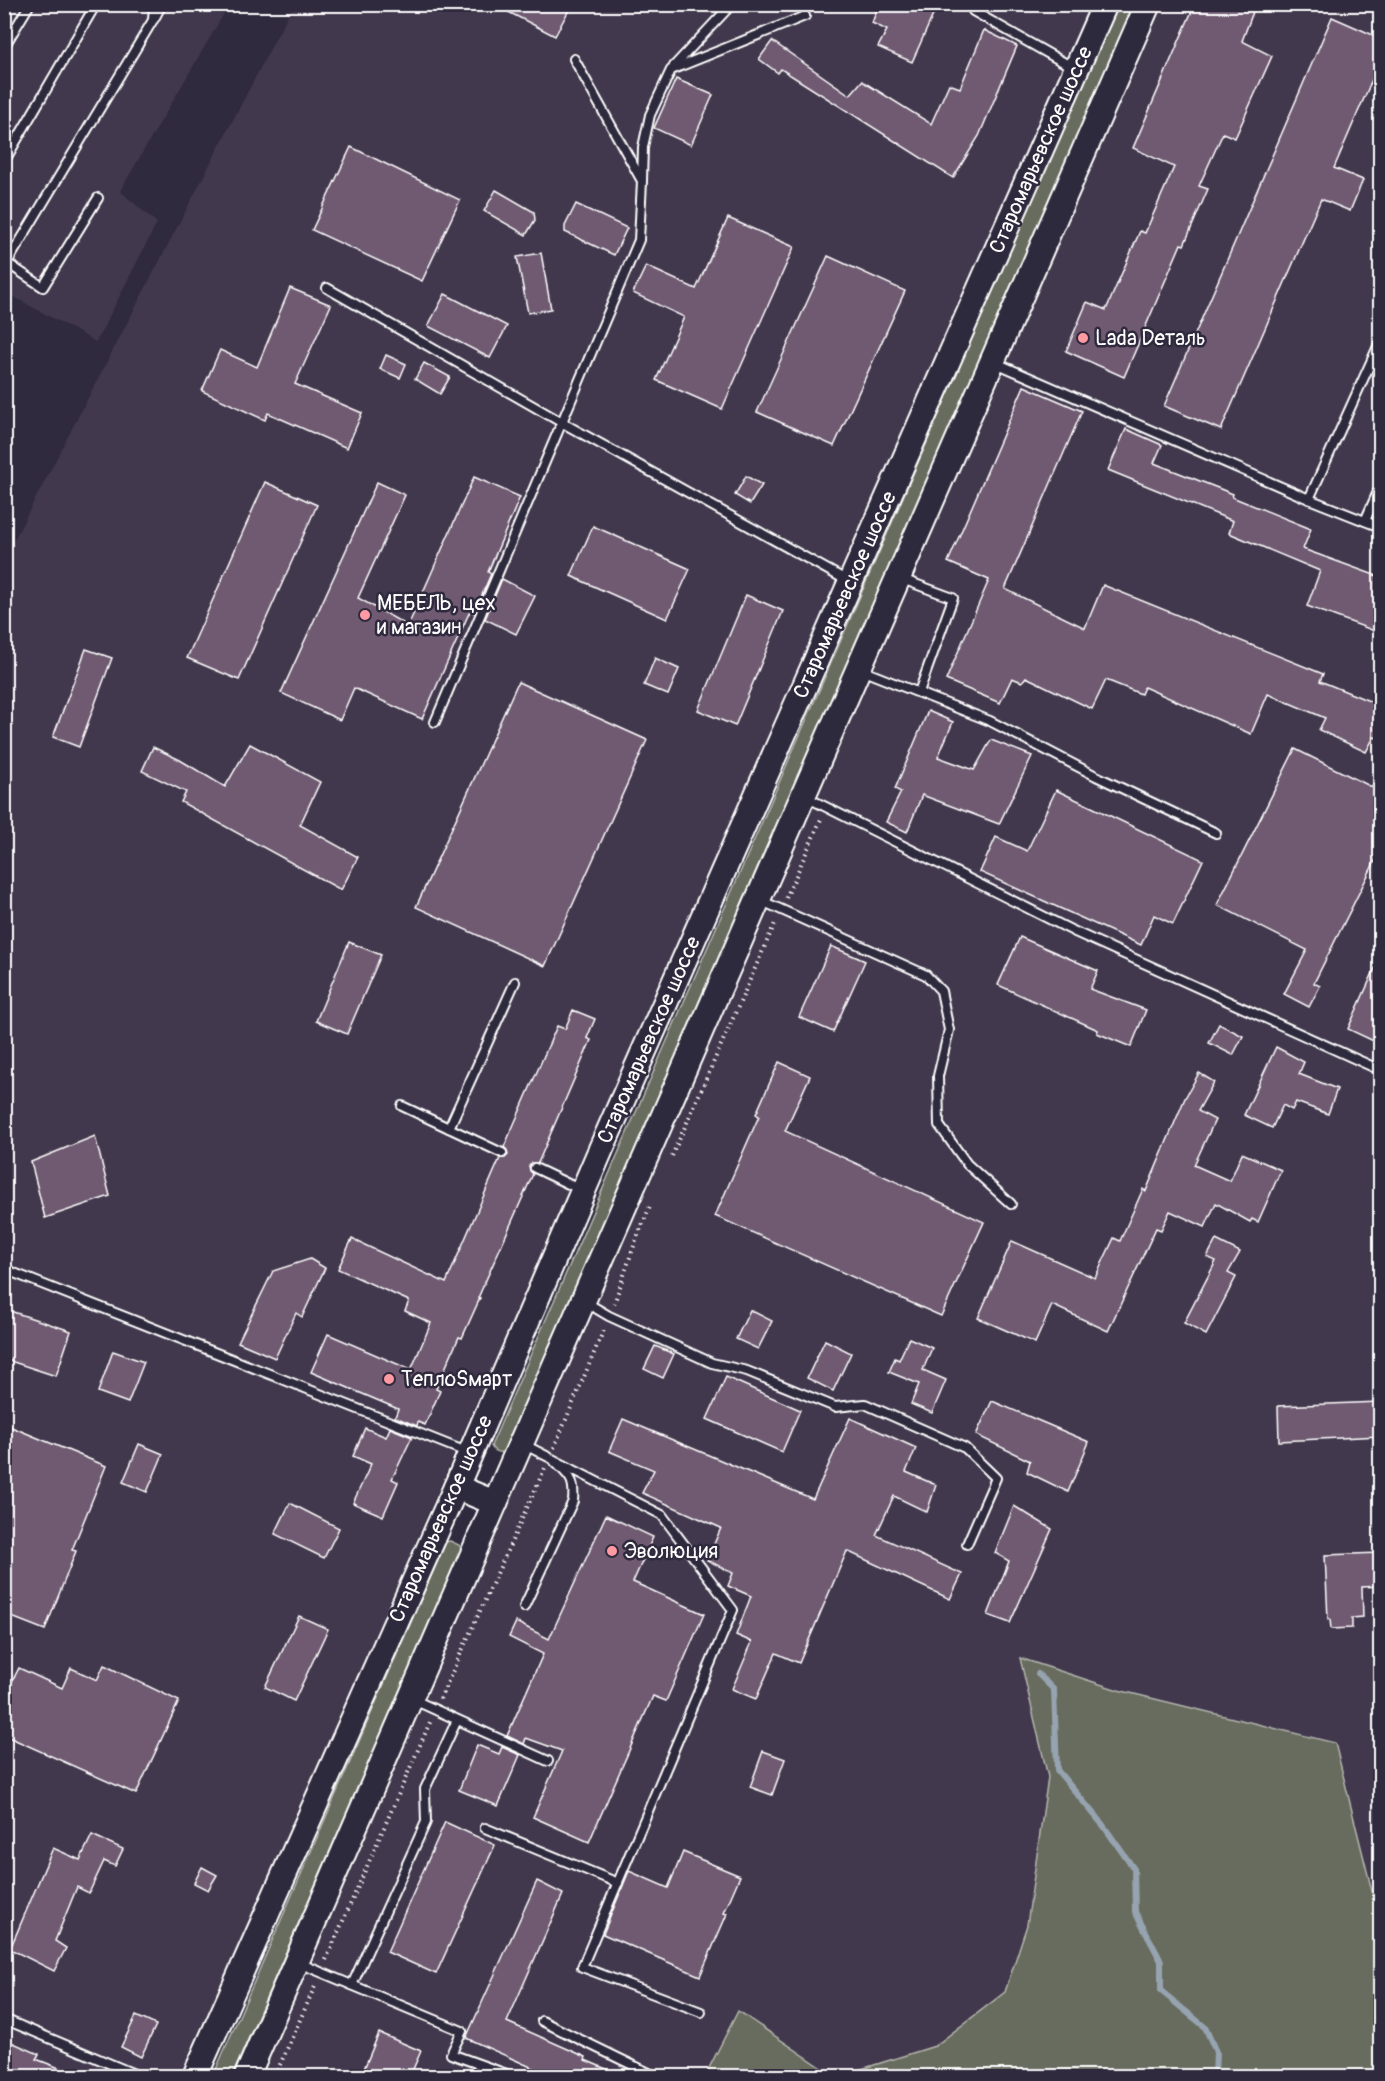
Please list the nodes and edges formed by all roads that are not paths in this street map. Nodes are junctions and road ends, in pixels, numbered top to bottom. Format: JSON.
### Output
{"nodes":[{"id":1,"x":30,"y":4,"type":"edge"},
{"id":2,"x":96,"y":4,"type":"edge"},
{"id":3,"x":154,"y":4,"type":"edge"},
{"id":4,"x":162,"y":4,"type":"edge"},
{"id":5,"x":732,"y":4,"type":"edge"},
{"id":6,"x":1105,"y":4,"type":"edge"},
{"id":7,"x":1148,"y":4,"type":"edge"},
{"id":8,"x":973,"y":11,"type":"dead end"},
{"id":9,"x":805,"y":16,"type":"dead end"},
{"id":10,"x":153,"y":20,"type":"junction"},
{"id":11,"x":4,"y":47,"type":"edge"},
{"id":12,"x":574,"y":59,"type":"dead end"},
{"id":13,"x":671,"y":70,"type":"junction"},
{"id":14,"x":1076,"y":70,"type":"junction"},
{"id":15,"x":4,"y":162,"type":"edge"},
{"id":16,"x":642,"y":181,"type":"junction"},
{"id":17,"x":98,"y":198,"type":"dead end"},
{"id":18,"x":6,"y":263,"type":"edge"},
{"id":19,"x":327,"y":288,"type":"dead end"},
{"id":20,"x":1380,"y":342,"type":"edge"},
{"id":21,"x":992,"y":361,"type":"junction"},
{"id":22,"x":561,"y":422,"type":"junction"},
{"id":23,"x":1380,"y":487,"type":"edge"},
{"id":24,"x":1309,"y":499,"type":"junction"},
{"id":25,"x":1365,"y":521,"type":"junction"},
{"id":26,"x":1380,"y":527,"type":"edge"},
{"id":27,"x":898,"y":577,"type":"junction"},
{"id":28,"x":850,"y":583,"type":"junction"},
{"id":29,"x":858,"y":669,"type":"junction"},
{"id":30,"x":919,"y":692,"type":"junction"},
{"id":31,"x":435,"y":722,"type":"dead end"},
{"id":32,"x":802,"y":795,"type":"junction"},
{"id":33,"x":1216,"y":833,"type":"dead end"},
{"id":34,"x":758,"y":899,"type":"junction"},
{"id":35,"x":515,"y":982,"type":"dead end"},
{"id":36,"x":1380,"y":1070,"type":"edge"},
{"id":37,"x":402,"y":1106,"type":"dead end"},
{"id":38,"x":448,"y":1128,"type":"junction"},
{"id":39,"x":502,"y":1153,"type":"dead end"},
{"id":40,"x":535,"y":1168,"type":"dead end"},
{"id":41,"x":583,"y":1191,"type":"junction"},
{"id":42,"x":1011,"y":1204,"type":"dead end"},
{"id":43,"x":4,"y":1269,"type":"edge"},
{"id":44,"x":583,"y":1301,"type":"junction"},
{"id":45,"x":522,"y":1443,"type":"junction"},
{"id":46,"x":470,"y":1454,"type":"junction"},
{"id":47,"x":550,"y":1456,"type":"junction"},
{"id":48,"x":456,"y":1487,"type":"junction"},
{"id":49,"x":495,"y":1503,"type":"junction"},
{"id":50,"x":967,"y":1544,"type":"dead end"},
{"id":51,"x":524,"y":1607,"type":"dead end"},
{"id":52,"x":410,"y":1698,"type":"junction"},
{"id":53,"x":457,"y":1720,"type":"junction"},
{"id":54,"x":548,"y":1761,"type":"dead end"},
{"id":55,"x":485,"y":1828,"type":"dead end"},
{"id":56,"x":618,"y":1883,"type":"junction"},
{"id":57,"x":297,"y":1962,"type":"junction"},
{"id":58,"x":352,"y":1985,"type":"junction"},
{"id":59,"x":701,"y":2012,"type":"dead end"},
{"id":60,"x":4,"y":2019,"type":"edge"},
{"id":61,"x":542,"y":2021,"type":"dead end"},
{"id":62,"x":139,"y":2076,"type":"edge"},
{"id":63,"x":195,"y":2076,"type":"edge"},
{"id":64,"x":247,"y":2076,"type":"edge"},
{"id":65,"x":512,"y":2076,"type":"edge"},
{"id":66,"x":655,"y":2076,"type":"edge"}],
"edges":[{"from":1,"to":11,"type":"lane"},
{"from":2,"to":15,"type":"lane"},
{"from":3,"to":10,"type":"lane"},
{"from":4,"to":10,"type":"lane"},
{"from":5,"to":13,"type":"lane"},
{"from":6,"to":14,"type":"main road","name":"Старомарьевское шоссе"},
{"from":7,"to":21,"type":"main road","name":"Старомарьевское шоссе"},
{"from":8,"to":14,"type":"lane"},
{"from":9,"to":13,"type":"lane"},
{"from":10,"to":18,"type":"lane"},
{"from":12,"to":16,"type":"lane"},
{"from":13,"to":16,"type":"lane"},
{"from":14,"to":28,"type":"main road","name":"Старомарьевское шоссе"},
{"from":16,"to":22,"type":"lane"},
{"from":17,"to":18,"type":"lane"},
{"from":19,"to":22,"type":"lane"},
{"from":20,"to":24,"type":"lane"},
{"from":21,"to":24,"type":"lane"},
{"from":21,"to":27,"type":"main road","name":"Старомарьевское шоссе"},
{"from":22,"to":28,"type":"lane"},
{"from":22,"to":31,"type":"lane"},
{"from":23,"to":25,"type":"lane"},
{"from":24,"to":25,"type":"lane"},
{"from":25,"to":26,"type":"lane"},
{"from":27,"to":29,"type":"main road","name":"Старомарьевское шоссе"},
{"from":27,"to":30,"type":"lane"},
{"from":28,"to":41,"type":"main road","name":"Старомарьевское шоссе"},
{"from":29,"to":30,"type":"lane"},
{"from":29,"to":32,"type":"main road","name":"Старомарьевское шоссе"},
{"from":30,"to":33,"type":"lane"},
{"from":32,"to":34,"type":"main road","name":"Старомарьевское шоссе"},
{"from":32,"to":36,"type":"lane"},
{"from":34,"to":42,"type":"lane"},
{"from":34,"to":44,"type":"main road","name":"Старомарьевское шоссе"},
{"from":35,"to":38,"type":"lane"},
{"from":37,"to":38,"type":"lane"},
{"from":38,"to":39,"type":"lane"},
{"from":40,"to":41,"type":"lane"},
{"from":41,"to":46,"type":"main road","name":"Старомарьевское шоссе"},
{"from":43,"to":46,"type":"lane"},
{"from":44,"to":45,"type":"main road","name":"Старомарьевское шоссе"},
{"from":44,"to":50,"type":"lane"},
{"from":45,"to":47,"type":"lane"},
{"from":45,"to":49,"type":"main road","name":"Старомарьевское шоссе"},
{"from":46,"to":48,"type":"main road","name":"Старомарьевское шоссе"},
{"from":47,"to":51,"type":"lane"},
{"from":47,"to":56,"type":"lane"},
{"from":48,"to":49,"type":"main road"},
{"from":48,"to":63,"type":"main road","name":"Старомарьевское шоссе"},
{"from":49,"to":52,"type":"main road","name":"Старомарьевское шоссе"},
{"from":52,"to":53,"type":"lane"},
{"from":52,"to":57,"type":"main road","name":"Старомарьевское шоссе"},
{"from":53,"to":54,"type":"lane"},
{"from":53,"to":58,"type":"lane"},
{"from":55,"to":56,"type":"lane"},
{"from":56,"to":59,"type":"lane"},
{"from":57,"to":58,"type":"lane"},
{"from":57,"to":64,"type":"main road","name":"Старомарьевское шоссе"},
{"from":58,"to":65,"type":"lane"},
{"from":60,"to":62,"type":"lane"},
{"from":61,"to":66,"type":"lane"}]}
